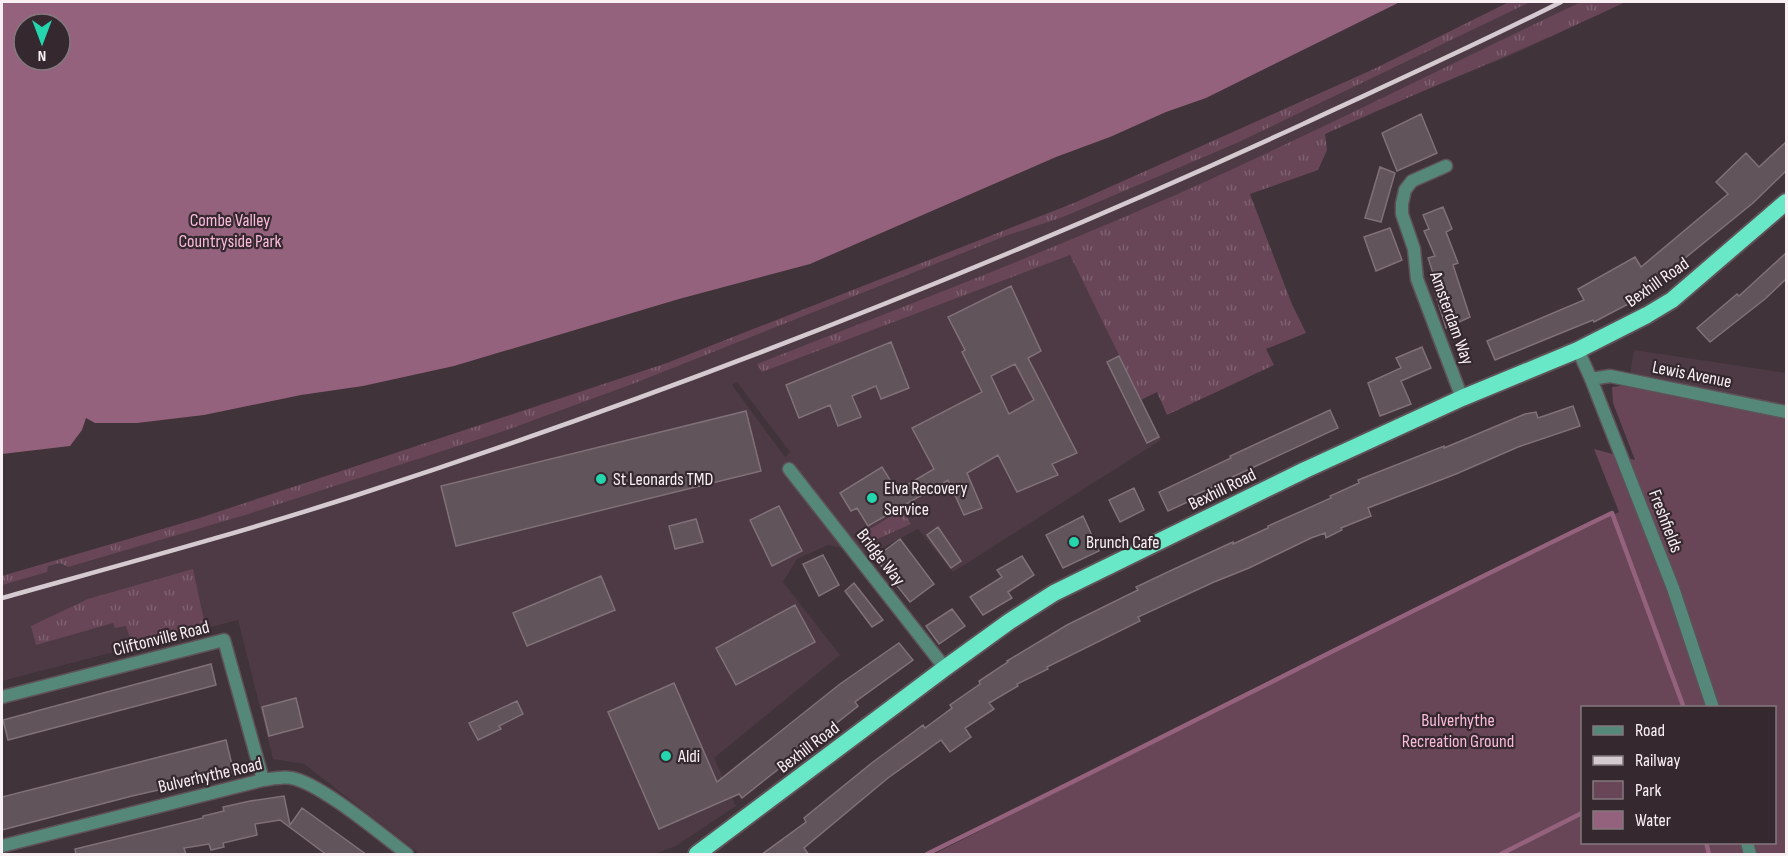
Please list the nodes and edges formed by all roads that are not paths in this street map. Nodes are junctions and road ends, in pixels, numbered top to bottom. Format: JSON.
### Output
{"nodes":[{"id":1,"x":1446,"y":166,"type":"dead end"},
{"id":2,"x":1786,"y":202,"type":"edge"},
{"id":3,"x":1578,"y":350,"type":"junction"},
{"id":4,"x":1591,"y":379,"type":"junction"},
{"id":5,"x":1462,"y":398,"type":"junction"},
{"id":6,"x":1786,"y":412,"type":"edge"},
{"id":7,"x":789,"y":469,"type":"dead end"},
{"id":8,"x":945,"y":668,"type":"junction"},
{"id":9,"x":2,"y":697,"type":"edge"},
{"id":10,"x":1712,"y":706,"type":"edge"},
{"id":11,"x":263,"y":780,"type":"junction"},
{"id":12,"x":2,"y":846,"type":"edge"},
{"id":13,"x":407,"y":855,"type":"edge"},
{"id":14,"x":697,"y":855,"type":"edge"}],
"edges":[{"from":1,"to":5,"type":"street","name":"Amsterdam Way"},
{"from":2,"to":3,"type":"highway","name":"Bexhill Road"},
{"from":3,"to":4,"type":"street","name":"Freshfields"},
{"from":3,"to":5,"type":"highway","name":"Bexhill Road"},
{"from":4,"to":6,"type":"street","name":"Lewis Avenue"},
{"from":4,"to":10,"type":"street","name":"Freshfields"},
{"from":5,"to":8,"type":"highway","name":"Bexhill Road"},
{"from":7,"to":8,"type":"street","name":"Bridge Way"},
{"from":8,"to":14,"type":"highway","name":"Bexhill Road"},
{"from":9,"to":11,"type":"street","name":"Cliftonville Road"},
{"from":11,"to":12,"type":"street","name":"Bulverhythe Road"},
{"from":11,"to":13,"type":"street","name":"Bulverhythe Road"}]}
